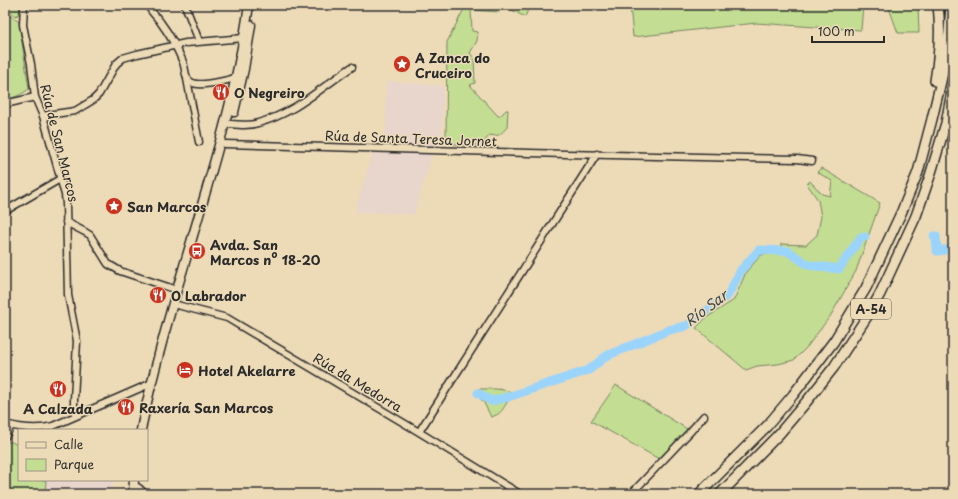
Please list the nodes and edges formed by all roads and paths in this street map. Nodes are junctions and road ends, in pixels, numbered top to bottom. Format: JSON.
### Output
{"nodes":[{"id":1,"x":24,"y":5,"type":"edge"},
{"id":2,"x":184,"y":5,"type":"edge"},
{"id":3,"x":938,"y":5,"type":"edge"},
{"id":4,"x":951,"y":5,"type":"edge"},
{"id":5,"x":253,"y":6,"type":"edge"},
{"id":6,"x":150,"y":9,"type":"dead end"},
{"id":7,"x":199,"y":41,"type":"junction"},
{"id":8,"x":241,"y":41,"type":"junction"},
{"id":9,"x":175,"y":46,"type":"junction"},
{"id":10,"x":352,"y":67,"type":"dead end"},
{"id":11,"x":240,"y":76,"type":"junction"},
{"id":12,"x":187,"y":78,"type":"junction"},
{"id":13,"x":953,"y":86,"type":"edge"},
{"id":14,"x":35,"y":97,"type":"junction"},
{"id":15,"x":5,"y":104,"type":"edge"},
{"id":16,"x":230,"y":107,"type":"junction"},
{"id":17,"x":42,"y":116,"type":"junction"},
{"id":18,"x":230,"y":124,"type":"junction"},
{"id":19,"x":199,"y":142,"type":"dead end"},
{"id":20,"x":225,"y":144,"type":"junction"},
{"id":21,"x":597,"y":154,"type":"junction"},
{"id":22,"x":812,"y":160,"type":"dead end"},
{"id":23,"x":60,"y":179,"type":"junction"},
{"id":24,"x":206,"y":192,"type":"junction"},
{"id":25,"x":5,"y":210,"type":"edge"},
{"id":26,"x":898,"y":219,"type":"junction"},
{"id":27,"x":66,"y":222,"type":"junction"},
{"id":28,"x":177,"y":290,"type":"junction"},
{"id":29,"x":177,"y":305,"type":"junction"},
{"id":30,"x":170,"y":315,"type":"junction"},
{"id":31,"x":157,"y":363,"type":"junction"},
{"id":32,"x":152,"y":383,"type":"junction"},
{"id":33,"x":76,"y":416,"type":"junction"},
{"id":34,"x":704,"y":416,"type":"dead end"},
{"id":35,"x":8,"y":425,"type":"edge"},
{"id":36,"x":141,"y":429,"type":"edge"},
{"id":37,"x":420,"y":432,"type":"junction"},
{"id":38,"x":5,"y":437,"type":"edge"},
{"id":39,"x":134,"y":486,"type":"edge"},
{"id":40,"x":146,"y":494,"type":"edge"},
{"id":41,"x":520,"y":494,"type":"edge"},
{"id":42,"x":631,"y":494,"type":"edge"},
{"id":43,"x":699,"y":494,"type":"edge"},
{"id":44,"x":720,"y":494,"type":"edge"}],
"edges":[{"from":1,"to":14,"type":"street","name":"Rúa de San Marcos"},
{"from":2,"to":7,"type":"street"},
{"from":3,"to":26,"type":"highway"},
{"from":4,"to":26,"type":"highway","number":"A-54"},
{"from":5,"to":8,"type":"main road"},
{"from":5,"to":8,"type":"main road"},
{"from":5,"to":11,"type":"main road"},
{"from":6,"to":9,"type":"street"},
{"from":7,"to":8,"type":"street"},
{"from":7,"to":9,"type":"street"},
{"from":8,"to":11,"type":"main road"},
{"from":9,"to":12,"type":"street"},
{"from":9,"to":17,"type":"street"},
{"from":10,"to":18,"type":"street"},
{"from":11,"to":12,"type":"street"},
{"from":11,"to":16,"type":"main road"},
{"from":11,"to":18,"type":"main road"},
{"from":12,"to":19,"type":"street"},
{"from":13,"to":44,"type":"highway","number":"A-54"},
{"from":14,"to":15,"type":"street"},
{"from":14,"to":17,"type":"street","name":"Rúa de San Marcos"},
{"from":16,"to":20,"type":"main road"},
{"from":16,"to":24,"type":"main road"},
{"from":17,"to":23,"type":"street","name":"Rúa de San Marcos"},
{"from":18,"to":20,"type":"main road"},
{"from":20,"to":21,"type":"street","name":"Rúa de Santa Teresa Jornet"},
{"from":20,"to":24,"type":"main road"},
{"from":20,"to":29,"type":"main road"},
{"from":21,"to":22,"type":"street","name":"Rúa de Santa Teresa Jornet"},
{"from":21,"to":37,"type":"street"},
{"from":23,"to":25,"type":"street"},
{"from":23,"to":27,"type":"street","name":"Rúa de San Marcos"},
{"from":24,"to":28,"type":"main road"},
{"from":26,"to":43,"type":"highway","number":"A-54"},
{"from":27,"to":28,"type":"street"},
{"from":27,"to":33,"type":"street","name":"Rúa de San Marcos"},
{"from":28,"to":29,"type":"main road"},
{"from":28,"to":30,"type":"main road"},
{"from":29,"to":30,"type":"main road"},
{"from":29,"to":31,"type":"main road"},
{"from":29,"to":37,"type":"street","name":"Rúa da Medorra"},
{"from":30,"to":31,"type":"main road"},
{"from":31,"to":32,"type":"main road"},
{"from":32,"to":33,"type":"street"},
{"from":32,"to":36,"type":"main road"},
{"from":33,"to":35,"type":"street"},
{"from":34,"to":42,"type":"street"},
{"from":35,"to":38,"type":"street"},
{"from":37,"to":41,"type":"street","name":"Rúa da Medorra"},
{"from":39,"to":40,"type":"street"}]}
